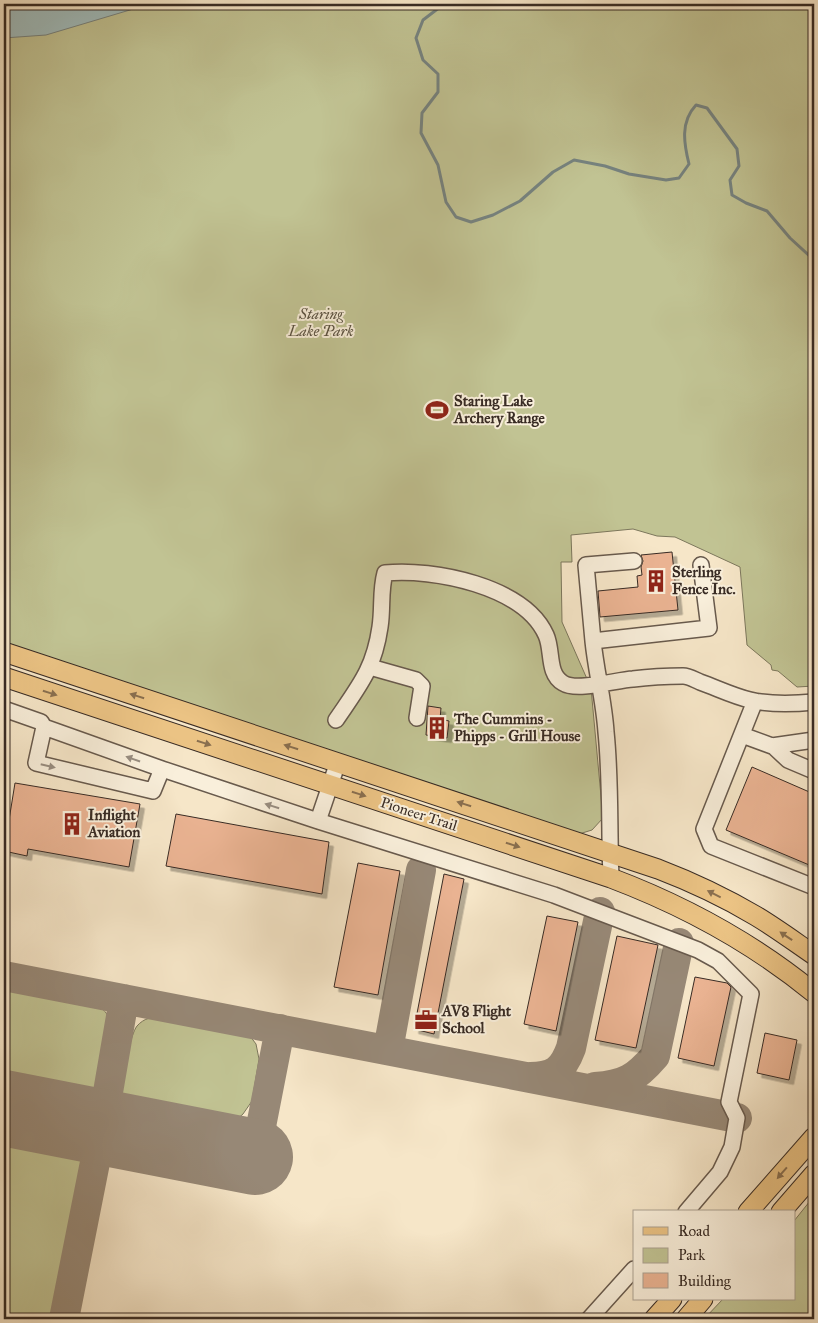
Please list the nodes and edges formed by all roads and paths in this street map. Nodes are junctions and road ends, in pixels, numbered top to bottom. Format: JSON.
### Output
{"nodes":[{"id":1,"x":634,"y":561,"type":"dead end"},
{"id":2,"x":701,"y":566,"type":"dead end"},
{"id":3,"x":593,"y":641,"type":"junction"},
{"id":4,"x":4,"y":652,"type":"edge"},
{"id":5,"x":370,"y":667,"type":"junction"},
{"id":6,"x":4,"y":677,"type":"edge"},
{"id":7,"x":598,"y":678,"type":"junction"},
{"id":8,"x":755,"y":701,"type":"junction"},
{"id":9,"x":814,"y":702,"type":"edge"},
{"id":10,"x":4,"y":709,"type":"edge"},
{"id":11,"x":417,"y":718,"type":"dead end"},
{"id":12,"x":336,"y":720,"type":"dead end"},
{"id":13,"x":44,"y":728,"type":"junction"},
{"id":14,"x":742,"y":735,"type":"junction"},
{"id":15,"x":814,"y":740,"type":"edge"},
{"id":16,"x":773,"y":746,"type":"junction"},
{"id":17,"x":338,"y":762,"type":"junction"},
{"id":18,"x":162,"y":769,"type":"junction"},
{"id":19,"x":814,"y":771,"type":"edge"},
{"id":20,"x":331,"y":785,"type":"junction"},
{"id":21,"x":318,"y":821,"type":"junction"},
{"id":22,"x":610,"y":852,"type":"junction"},
{"id":23,"x":611,"y":878,"type":"junction"},
{"id":24,"x":814,"y":887,"type":"edge"},
{"id":25,"x":814,"y":955,"type":"edge"},
{"id":26,"x":814,"y":993,"type":"edge"},
{"id":27,"x":814,"y":1137,"type":"edge"},
{"id":28,"x":814,"y":1174,"type":"edge"},
{"id":29,"x":688,"y":1210,"type":"edge"},
{"id":30,"x":750,"y":1210,"type":"edge"},
{"id":31,"x":783,"y":1210,"type":"edge"},
{"id":32,"x":633,"y":1270,"type":"edge"},
{"id":33,"x":671,"y":1300,"type":"edge"},
{"id":34,"x":702,"y":1300,"type":"edge"},
{"id":35,"x":589,"y":1319,"type":"edge"},
{"id":36,"x":654,"y":1319,"type":"edge"},
{"id":37,"x":686,"y":1319,"type":"edge"}],
"edges":[{"from":1,"to":3,"type":"street"},
{"from":2,"to":3,"type":"street"},
{"from":3,"to":7,"type":"street"},
{"from":17,"to":4,"type":"main road","name":"Pioneer Trail","one_way":true},
{"from":5,"to":7,"type":"street"},
{"from":5,"to":11,"type":"street"},
{"from":5,"to":12,"type":"street"},
{"from":6,"to":20,"type":"main road","name":"Pioneer Trail","one_way":true},
{"from":7,"to":8,"type":"street"},
{"from":7,"to":22,"type":"street"},
{"from":8,"to":9,"type":"street"},
{"from":8,"to":14,"type":"street"},
{"from":10,"to":13,"type":"street"},
{"from":18,"to":13,"type":"street","one_way":true},
{"from":13,"to":18,"type":"street","one_way":true},
{"from":14,"to":16,"type":"street"},
{"from":14,"to":24,"type":"street"},
{"from":15,"to":16,"type":"street"},
{"from":16,"to":19,"type":"street"},
{"from":17,"to":20,"type":"street"},
{"from":22,"to":17,"type":"main road","name":"Pioneer Trail","one_way":true},
{"from":21,"to":18,"type":"street","one_way":true},
{"from":20,"to":21,"type":"street"},
{"from":20,"to":23,"type":"main road","name":"Pioneer Trail","one_way":true},
{"from":21,"to":29,"type":"street"},
{"from":22,"to":23,"type":"street"},
{"from":25,"to":22,"type":"main road","name":"Pioneer Trail","one_way":true},
{"from":23,"to":26,"type":"main road","name":"Pioneer Trail"},
{"from":27,"to":30,"type":"main road","one_way":true},
{"from":28,"to":31,"type":"main road"},
{"from":32,"to":35,"type":"street"},
{"from":33,"to":36,"type":"main road"},
{"from":34,"to":37,"type":"main road"}]}
